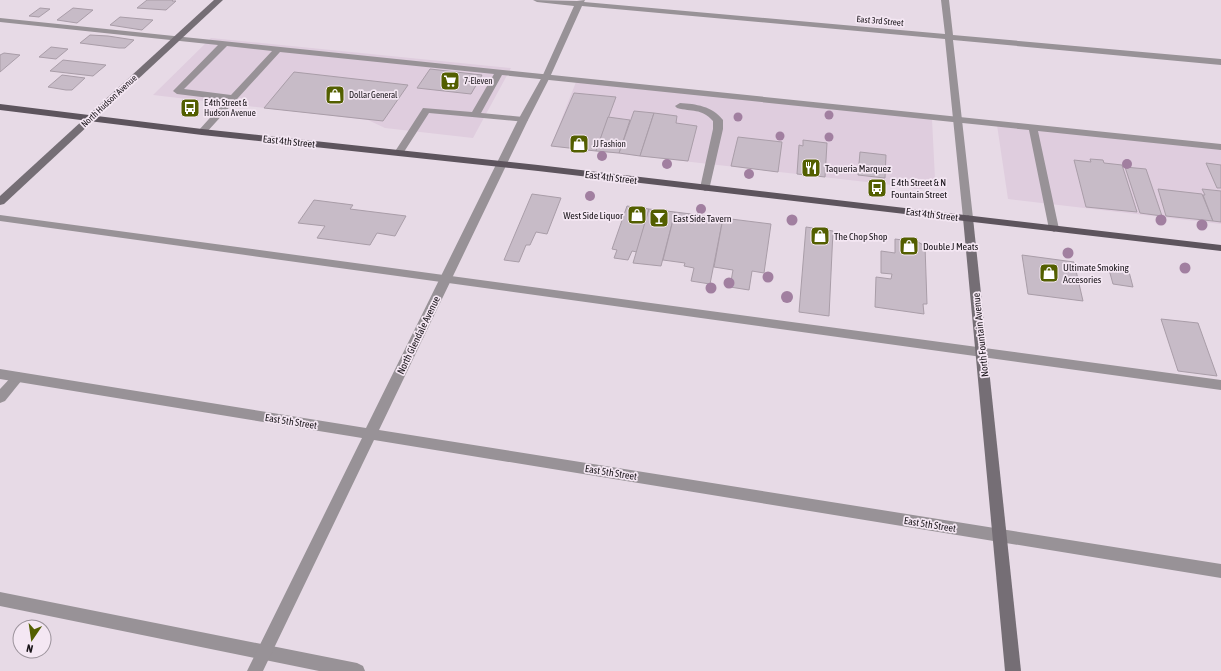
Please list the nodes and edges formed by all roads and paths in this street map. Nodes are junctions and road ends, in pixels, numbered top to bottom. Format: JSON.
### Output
{"nodes":[{"id":1,"x":219,"y":0,"type":"edge"},
{"id":2,"x":537,"y":0,"type":"edge"},
{"id":3,"x":945,"y":0,"type":"edge"},
{"id":4,"x":581,"y":2,"type":"edge"},
{"id":5,"x":0,"y":20,"type":"edge"},
{"id":6,"x":948,"y":38,"type":"junction"},
{"id":7,"x":177,"y":39,"type":"junction"},
{"id":8,"x":224,"y":44,"type":"junction"},
{"id":9,"x":278,"y":49,"type":"junction"},
{"id":10,"x":1221,"y":62,"type":"edge"},
{"id":11,"x":499,"y":72,"type":"junction"},
{"id":12,"x":546,"y":77,"type":"junction"},
{"id":13,"x":233,"y":98,"type":"junction"},
{"id":14,"x":680,"y":106,"type":"dead end"},
{"id":15,"x":0,"y":107,"type":"edge"},
{"id":16,"x":475,"y":115,"type":"junction"},
{"id":17,"x":958,"y":119,"type":"junction"},
{"id":18,"x":523,"y":120,"type":"junction"},
{"id":19,"x":87,"y":121,"type":"junction"},
{"id":20,"x":1033,"y":127,"type":"junction"},
{"id":21,"x":202,"y":132,"type":"junction"},
{"id":22,"x":1221,"y":147,"type":"edge"},
{"id":23,"x":398,"y":153,"type":"junction"},
{"id":24,"x":503,"y":164,"type":"junction"},
{"id":25,"x":705,"y":188,"type":"junction"},
{"id":26,"x":0,"y":202,"type":"edge"},
{"id":27,"x":0,"y":218,"type":"edge"},
{"id":28,"x":968,"y":218,"type":"junction"},
{"id":29,"x":1054,"y":229,"type":"junction"},
{"id":30,"x":1221,"y":248,"type":"edge"},
{"id":31,"x":445,"y":280,"type":"junction"},
{"id":32,"x":981,"y":352,"type":"junction"},
{"id":33,"x":0,"y":374,"type":"edge"},
{"id":34,"x":18,"y":377,"type":"junction"},
{"id":35,"x":1221,"y":385,"type":"edge"},
{"id":36,"x":0,"y":398,"type":"edge"},
{"id":37,"x":371,"y":434,"type":"junction"},
{"id":38,"x":999,"y":535,"type":"junction"},
{"id":39,"x":1221,"y":571,"type":"edge"},
{"id":40,"x":0,"y":599,"type":"edge"},
{"id":41,"x":264,"y":652,"type":"junction"},
{"id":42,"x":255,"y":671,"type":"edge"},
{"id":43,"x":357,"y":671,"type":"edge"},
{"id":44,"x":1013,"y":671,"type":"edge"}],
"edges":[{"from":1,"to":7,"type":"street","name":"North Hudson Avenue"},
{"from":2,"to":4,"type":"street","name":"East 3rd Street"},
{"from":3,"to":6,"type":"street","name":"North Fountain Avenue"},
{"from":4,"to":6,"type":"street","name":"East 3rd Street"},
{"from":4,"to":12,"type":"street","name":"North Glendale Avenue"},
{"from":5,"to":7,"type":"street"},
{"from":6,"to":10,"type":"street","name":"East 3rd Street"},
{"from":6,"to":17,"type":"street","name":"North Fountain Avenue"},
{"from":7,"to":8,"type":"street"},
{"from":7,"to":19,"type":"street","name":"North Hudson Avenue"},
{"from":8,"to":9,"type":"street"},
{"from":8,"to":13,"type":"street"},
{"from":9,"to":11,"type":"street"},
{"from":9,"to":13,"type":"street"},
{"from":11,"to":12,"type":"street"},
{"from":11,"to":16,"type":"street"},
{"from":12,"to":17,"type":"street"},
{"from":12,"to":18,"type":"street","name":"North Glendale Avenue"},
{"from":13,"to":21,"type":"street"},
{"from":14,"to":25,"type":"street"},
{"from":15,"to":19,"type":"main road","name":"East 4th Street"},
{"from":16,"to":18,"type":"street"},
{"from":16,"to":23,"type":"street"},
{"from":17,"to":20,"type":"street"},
{"from":17,"to":28,"type":"street","name":"North Fountain Avenue"},
{"from":18,"to":24,"type":"street","name":"North Glendale Avenue"},
{"from":19,"to":21,"type":"main road","name":"East 4th Street"},
{"from":19,"to":26,"type":"street","name":"North Hudson Avenue"},
{"from":20,"to":22,"type":"street"},
{"from":20,"to":29,"type":"street"},
{"from":21,"to":23,"type":"main road","name":"East 4th Street"},
{"from":23,"to":24,"type":"main road","name":"East 4th Street"},
{"from":24,"to":25,"type":"main road","name":"East 4th Street"},
{"from":24,"to":31,"type":"street","name":"North Glendale Avenue"},
{"from":25,"to":28,"type":"main road","name":"East 4th Street"},
{"from":27,"to":31,"type":"street"},
{"from":28,"to":29,"type":"main road","name":"East 4th Street"},
{"from":28,"to":32,"type":"street","name":"North Fountain Avenue"},
{"from":29,"to":30,"type":"main road","name":"East 4th Street"},
{"from":31,"to":32,"type":"street"},
{"from":31,"to":37,"type":"street","name":"North Glendale Avenue"},
{"from":32,"to":35,"type":"street"},
{"from":32,"to":38,"type":"street","name":"North Fountain Avenue"},
{"from":33,"to":34,"type":"street","name":"East 5th Street"},
{"from":34,"to":36,"type":"street"},
{"from":34,"to":37,"type":"street","name":"East 5th Street"},
{"from":37,"to":38,"type":"street","name":"East 5th Street"},
{"from":37,"to":41,"type":"street","name":"North Glendale Avenue"},
{"from":38,"to":39,"type":"street","name":"East 5th Street"},
{"from":38,"to":44,"type":"street","name":"North Fountain Avenue"},
{"from":40,"to":41,"type":"street"},
{"from":41,"to":42,"type":"street","name":"North Glendale Avenue"},
{"from":41,"to":43,"type":"street"}]}
